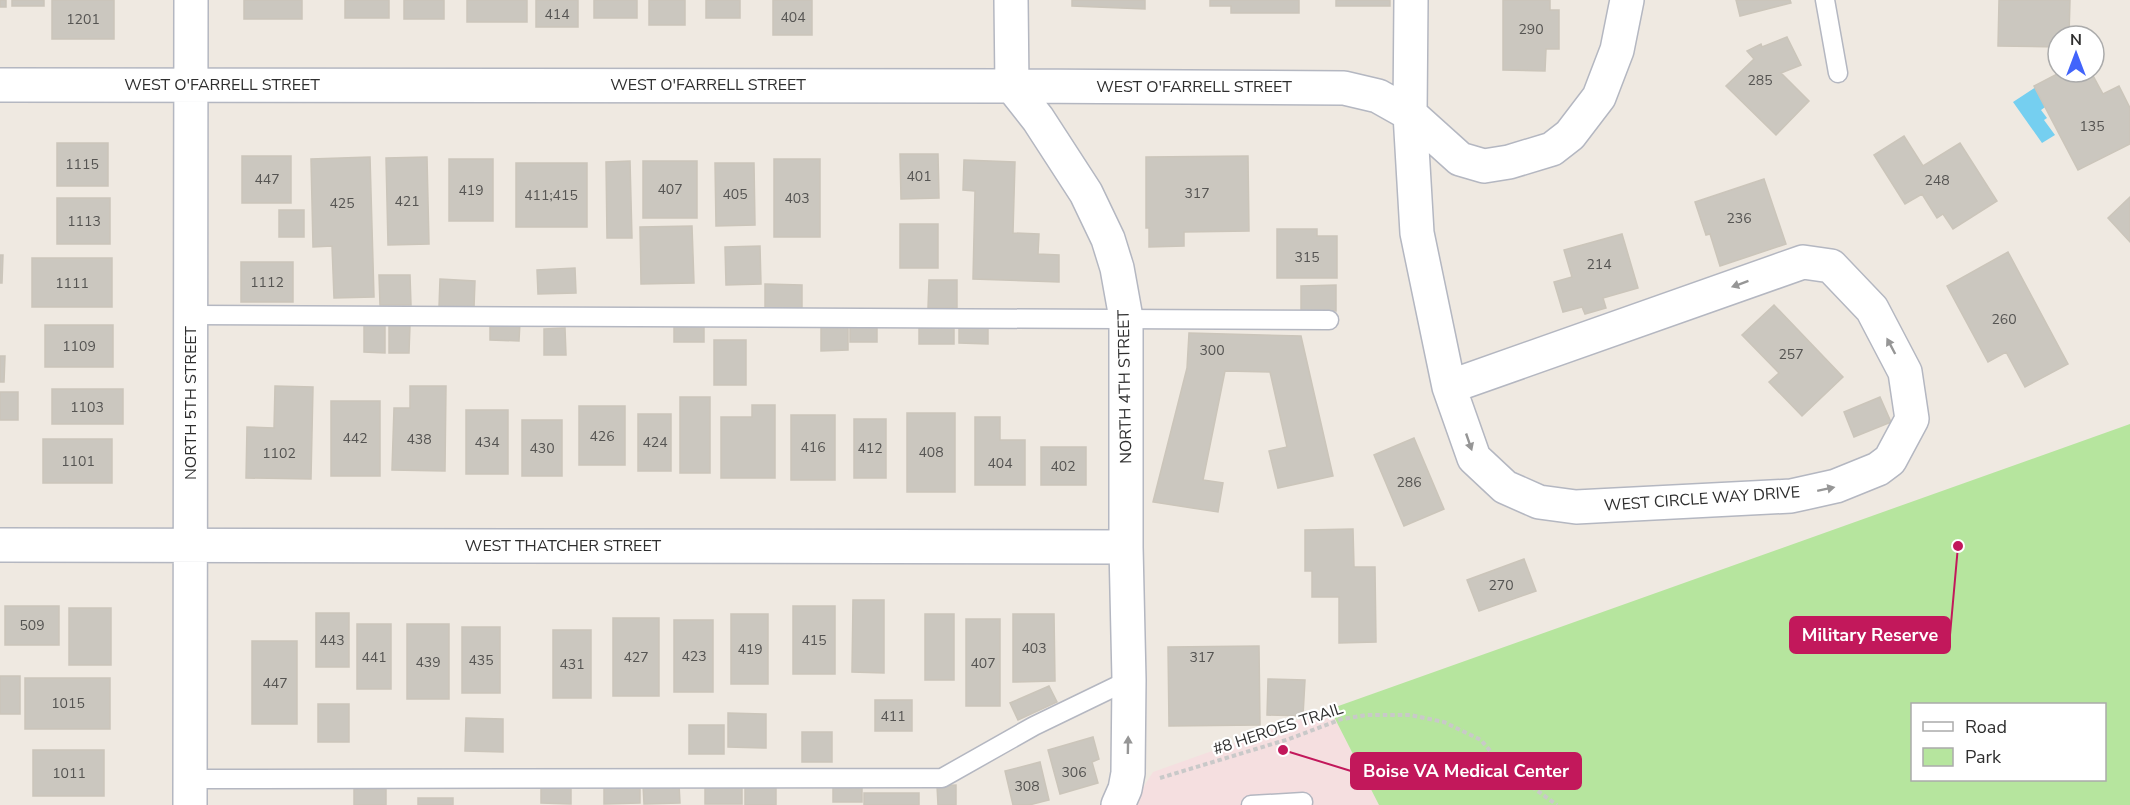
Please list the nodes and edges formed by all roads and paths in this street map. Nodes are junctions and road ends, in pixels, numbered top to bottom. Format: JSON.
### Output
{"nodes":[{"id":1,"x":191,"y":0,"type":"edge"},
{"id":2,"x":1011,"y":0,"type":"edge"},
{"id":3,"x":1411,"y":0,"type":"edge"},
{"id":4,"x":1627,"y":0,"type":"edge"},
{"id":5,"x":1824,"y":0,"type":"edge"},
{"id":6,"x":1838,"y":73,"type":"dead end"},
{"id":7,"x":0,"y":85,"type":"edge"},
{"id":8,"x":190,"y":85,"type":"junction"},
{"id":9,"x":1012,"y":86,"type":"junction"},
{"id":10,"x":1410,"y":114,"type":"junction"},
{"id":11,"x":191,"y":315,"type":"junction"},
{"id":12,"x":1126,"y":318,"type":"junction"},
{"id":13,"x":1329,"y":320,"type":"dead end"},
{"id":14,"x":1449,"y":387,"type":"junction"},
{"id":15,"x":0,"y":545,"type":"edge"},
{"id":16,"x":190,"y":545,"type":"junction"},
{"id":17,"x":1126,"y":547,"type":"junction"},
{"id":18,"x":1129,"y":681,"type":"junction"},
{"id":19,"x":190,"y":792,"type":"edge"},
{"id":20,"x":1124,"y":800,"type":"edge"},
{"id":21,"x":1303,"y":802,"type":"dead end"},
{"id":22,"x":1251,"y":805,"type":"edge"},
{"id":23,"x":1557,"y":805,"type":"edge"}],
"edges":[{"from":1,"to":8,"type":"street","name":"NORTH 5TH STREET"},
{"from":2,"to":9,"type":"street"},
{"from":3,"to":10,"type":"street","name":"WEST CIRCLE WAY DRIVE"},
{"from":4,"to":10,"type":"street","name":"WEST O'FARRELL STREET"},
{"from":5,"to":6,"type":"lane"},
{"from":7,"to":8,"type":"street","name":"WEST O'FARRELL STREET"},
{"from":8,"to":9,"type":"street","name":"WEST O'FARRELL STREET"},
{"from":8,"to":11,"type":"street","name":"NORTH 5TH STREET"},
{"from":9,"to":10,"type":"street","name":"WEST O'FARRELL STREET"},
{"from":9,"to":12,"type":"street","name":"NORTH 4TH STREET"},
{"from":10,"to":14,"type":"street","name":"WEST CIRCLE WAY DRIVE"},
{"from":11,"to":12,"type":"lane"},
{"from":11,"to":16,"type":"street","name":"NORTH 5TH STREET"},
{"from":12,"to":13,"type":"lane"},
{"from":12,"to":17,"type":"street","name":"NORTH 4TH STREET"},
{"from":14,"to":14,"type":"street","name":"WEST CIRCLE WAY DRIVE","one_way":true},
{"from":15,"to":16,"type":"street","name":"WEST THATCHER STREET"},
{"from":16,"to":17,"type":"street","name":"WEST THATCHER STREET"},
{"from":16,"to":19,"type":"street","name":"NORTH 5TH STREET"},
{"from":17,"to":18,"type":"street","name":"NORTH 4TH STREET"},
{"from":18,"to":19,"type":"lane"},
{"from":20,"to":18,"type":"street","name":"NORTH 4TH STREET","one_way":true},
{"from":20,"to":23,"type":"path","name":"#8 HEROES TRAIL"},
{"from":21,"to":22,"type":"lane"}]}
